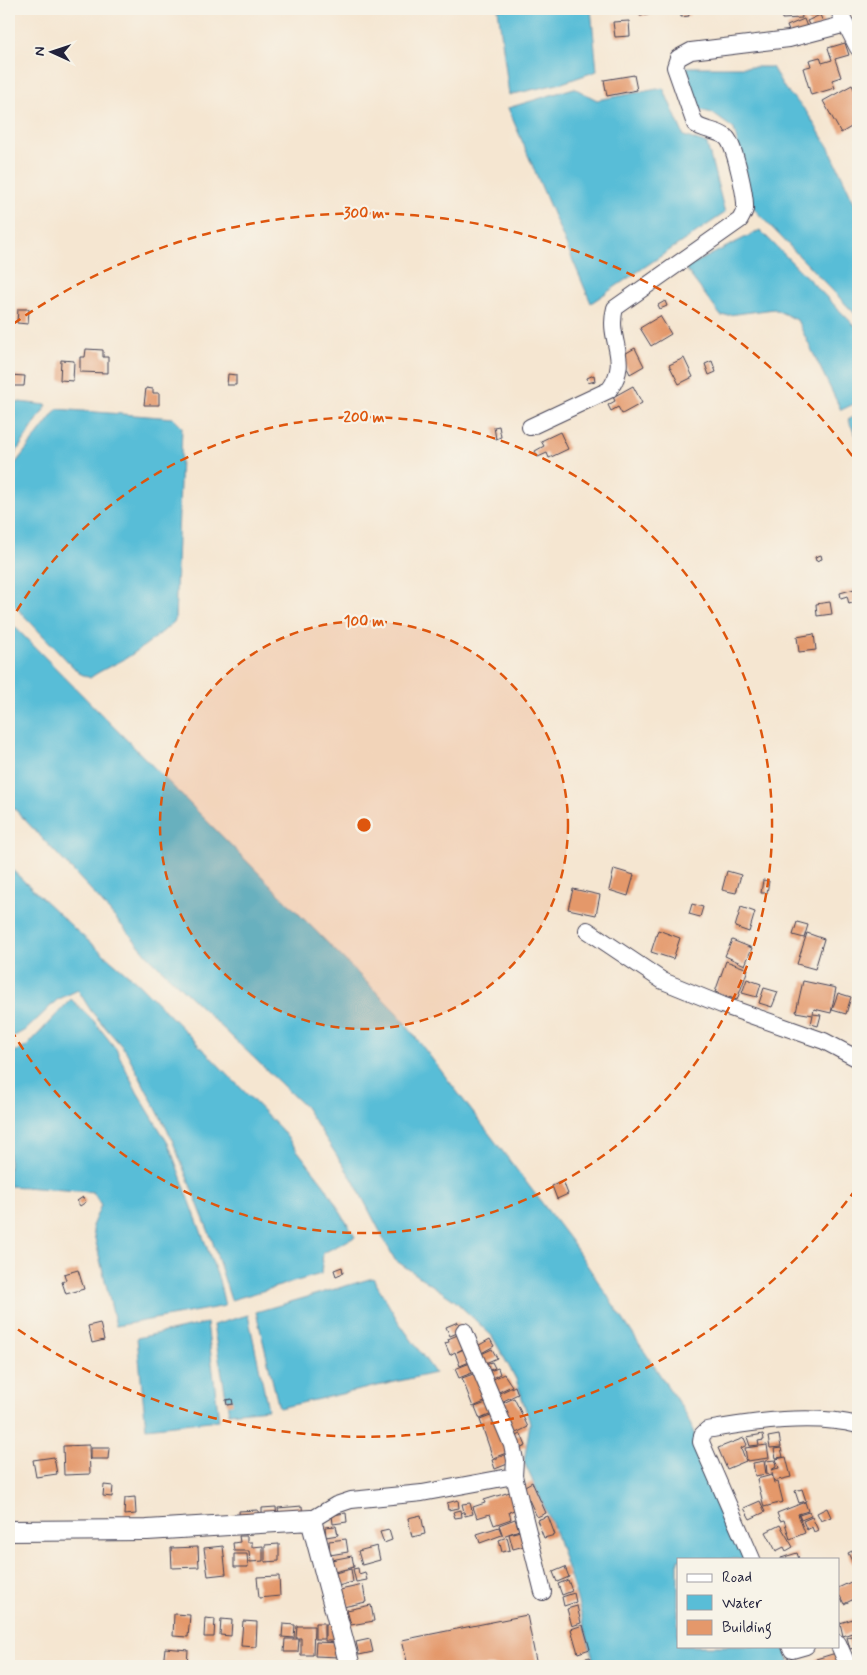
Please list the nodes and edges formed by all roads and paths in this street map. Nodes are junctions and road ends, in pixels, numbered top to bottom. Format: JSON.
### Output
{"nodes":[{"id":1,"x":838,"y":9,"type":"edge"},
{"id":2,"x":846,"y":24,"type":"junction"},
{"id":3,"x":858,"y":48,"type":"edge"},
{"id":4,"x":530,"y":427,"type":"dead end"},
{"id":5,"x":588,"y":930,"type":"dead end"},
{"id":6,"x":858,"y":1059,"type":"edge"},
{"id":7,"x":464,"y":1331,"type":"dead end"},
{"id":8,"x":858,"y":1425,"type":"edge"},
{"id":9,"x":514,"y":1476,"type":"junction"},
{"id":10,"x":311,"y":1520,"type":"junction"},
{"id":11,"x":9,"y":1531,"type":"edge"},
{"id":12,"x":752,"y":1558,"type":"edge"},
{"id":13,"x":544,"y":1592,"type":"dead end"},
{"id":14,"x":791,"y":1648,"type":"edge"},
{"id":15,"x":802,"y":1648,"type":"edge"},
{"id":16,"x":840,"y":1648,"type":"edge"},
{"id":17,"x":350,"y":1666,"type":"edge"},
{"id":18,"x":848,"y":1666,"type":"edge"}],
"edges":[{"from":1,"to":2,"type":"street"},
{"from":2,"to":3,"type":"street"},
{"from":2,"to":4,"type":"street"},
{"from":5,"to":6,"type":"street"},
{"from":7,"to":9,"type":"street"},
{"from":8,"to":12,"type":"street"},
{"from":9,"to":10,"type":"street"},
{"from":9,"to":13,"type":"street"},
{"from":10,"to":11,"type":"street"},
{"from":10,"to":17,"type":"street"},
{"from":14,"to":15,"type":"street"},
{"from":16,"to":18,"type":"street"}]}
